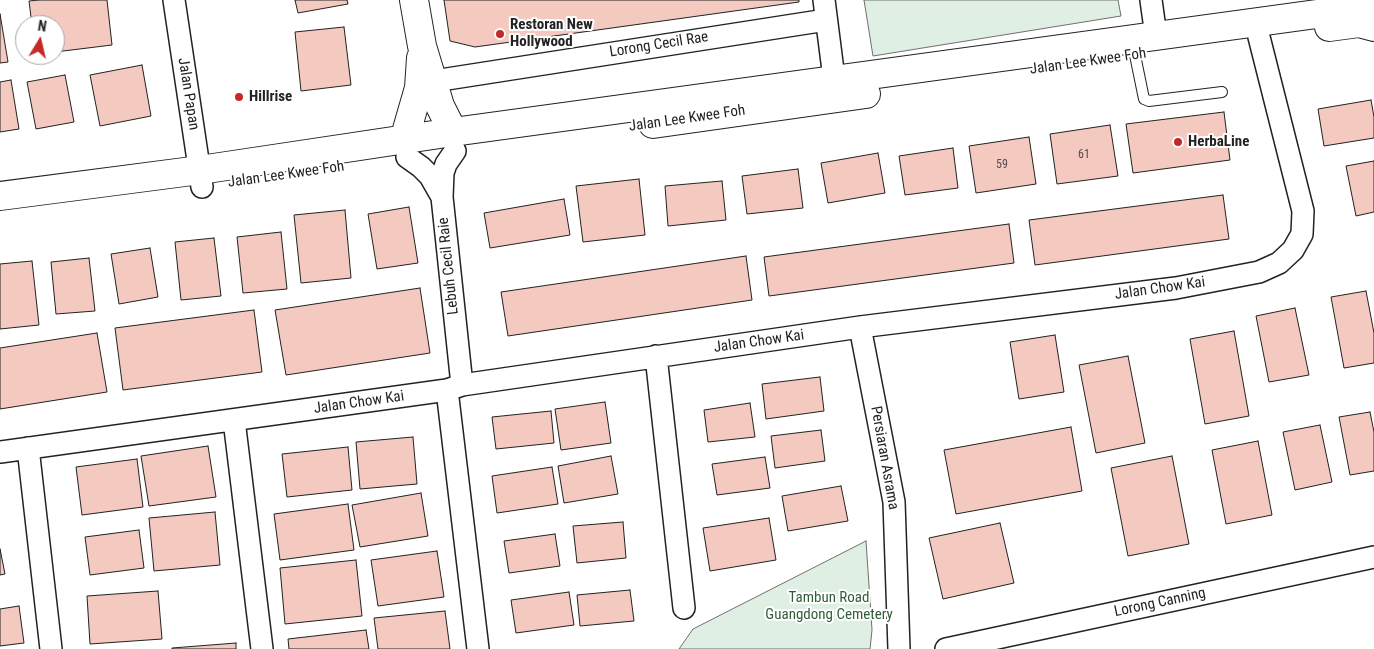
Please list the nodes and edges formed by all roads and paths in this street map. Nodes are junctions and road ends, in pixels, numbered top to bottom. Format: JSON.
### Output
{"nodes":[{"id":1,"x":174,"y":0,"type":"edge"},
{"id":2,"x":414,"y":0,"type":"edge"},
{"id":3,"x":1151,"y":0,"type":"edge"},
{"id":4,"x":1374,"y":2,"type":"edge"},
{"id":5,"x":825,"y":10,"type":"edge"},
{"id":6,"x":1374,"y":27,"type":"edge"},
{"id":7,"x":1156,"y":36,"type":"junction"},
{"id":8,"x":1259,"y":38,"type":"junction"},
{"id":9,"x":422,"y":46,"type":"junction"},
{"id":10,"x":1135,"y":55,"type":"junction"},
{"id":11,"x":434,"y":81,"type":"junction"},
{"id":12,"x":836,"y":89,"type":"junction"},
{"id":13,"x":1222,"y":92,"type":"dead end"},
{"id":14,"x":454,"y":141,"type":"junction"},
{"id":15,"x":406,"y":149,"type":"junction"},
{"id":16,"x":201,"y":179,"type":"junction"},
{"id":17,"x":0,"y":196,"type":"edge"},
{"id":18,"x":442,"y":197,"type":"junction"},
{"id":19,"x":0,"y":214,"type":"edge"},
{"id":20,"x":860,"y":327,"type":"junction"},
{"id":21,"x":656,"y":356,"type":"junction"},
{"id":22,"x":454,"y":388,"type":"junction"},
{"id":23,"x":234,"y":420,"type":"junction"},
{"id":24,"x":28,"y":448,"type":"junction"},
{"id":25,"x":0,"y":452,"type":"edge"},
{"id":26,"x":1374,"y":558,"type":"edge"},
{"id":27,"x":684,"y":608,"type":"dead end"},
{"id":28,"x":51,"y":649,"type":"edge"},
{"id":29,"x":262,"y":649,"type":"edge"},
{"id":30,"x":478,"y":649,"type":"edge"},
{"id":31,"x":899,"y":649,"type":"edge"},
{"id":32,"x":946,"y":649,"type":"edge"}],
"edges":[{"from":1,"to":16,"type":"street","name":"Jalan Papan"},
{"from":2,"to":9,"type":"main road"},
{"from":3,"to":7,"type":"street","name":"Jalan Lee Kwee Foh"},
{"from":4,"to":7,"type":"main road","name":"Jalan Lee Kwee Foh"},
{"from":5,"to":11,"type":"street","name":"Lorong Cecil Rae"},
{"from":5,"to":12,"type":"street"},
{"from":6,"to":8,"type":"main road","name":"Jalan Lee Kwee Foh"},
{"from":7,"to":12,"type":"main road","name":"Jalan Lee Kwee Foh"},
{"from":8,"to":10,"type":"main road","name":"Jalan Lee Kwee Foh"},
{"from":8,"to":20,"type":"street","name":"Jalan Chow Kai"},
{"from":9,"to":11,"type":"main road"},
{"from":9,"to":15,"type":"main road"},
{"from":10,"to":12,"type":"main road","name":"Jalan Lee Kwee Foh"},
{"from":10,"to":13,"type":"lane"},
{"from":11,"to":14,"type":"main road"},
{"from":12,"to":14,"type":"main road","name":"Jalan Lee Kwee Foh"},
{"from":14,"to":15,"type":"main road","name":"Jalan Lee Kwee Foh"},
{"from":14,"to":18,"type":"street","name":"Lebuh Cecil Raie"},
{"from":15,"to":16,"type":"main road","name":"Jalan Lee Kwee Foh"},
{"from":15,"to":18,"type":"street"},
{"from":16,"to":17,"type":"main road","name":"Jalan Lee Kwee Foh"},
{"from":16,"to":19,"type":"main road","name":"Jalan Lee Kwee Foh"},
{"from":18,"to":22,"type":"street","name":"Lebuh Cecil Raie"},
{"from":20,"to":21,"type":"street","name":"Jalan Chow Kai"},
{"from":20,"to":31,"type":"street","name":"Persiaran Asrama"},
{"from":21,"to":22,"type":"street","name":"Jalan Chow Kai"},
{"from":21,"to":27,"type":"street"},
{"from":22,"to":23,"type":"street","name":"Jalan Chow Kai"},
{"from":22,"to":30,"type":"street","name":"Lebuh Cecil Raie"},
{"from":23,"to":24,"type":"street","name":"Jalan Chow Kai"},
{"from":23,"to":29,"type":"street"},
{"from":24,"to":25,"type":"street","name":"Jalan Chow Kai"},
{"from":24,"to":28,"type":"street"},
{"from":26,"to":32,"type":"street","name":"Lorong Canning"}]}
